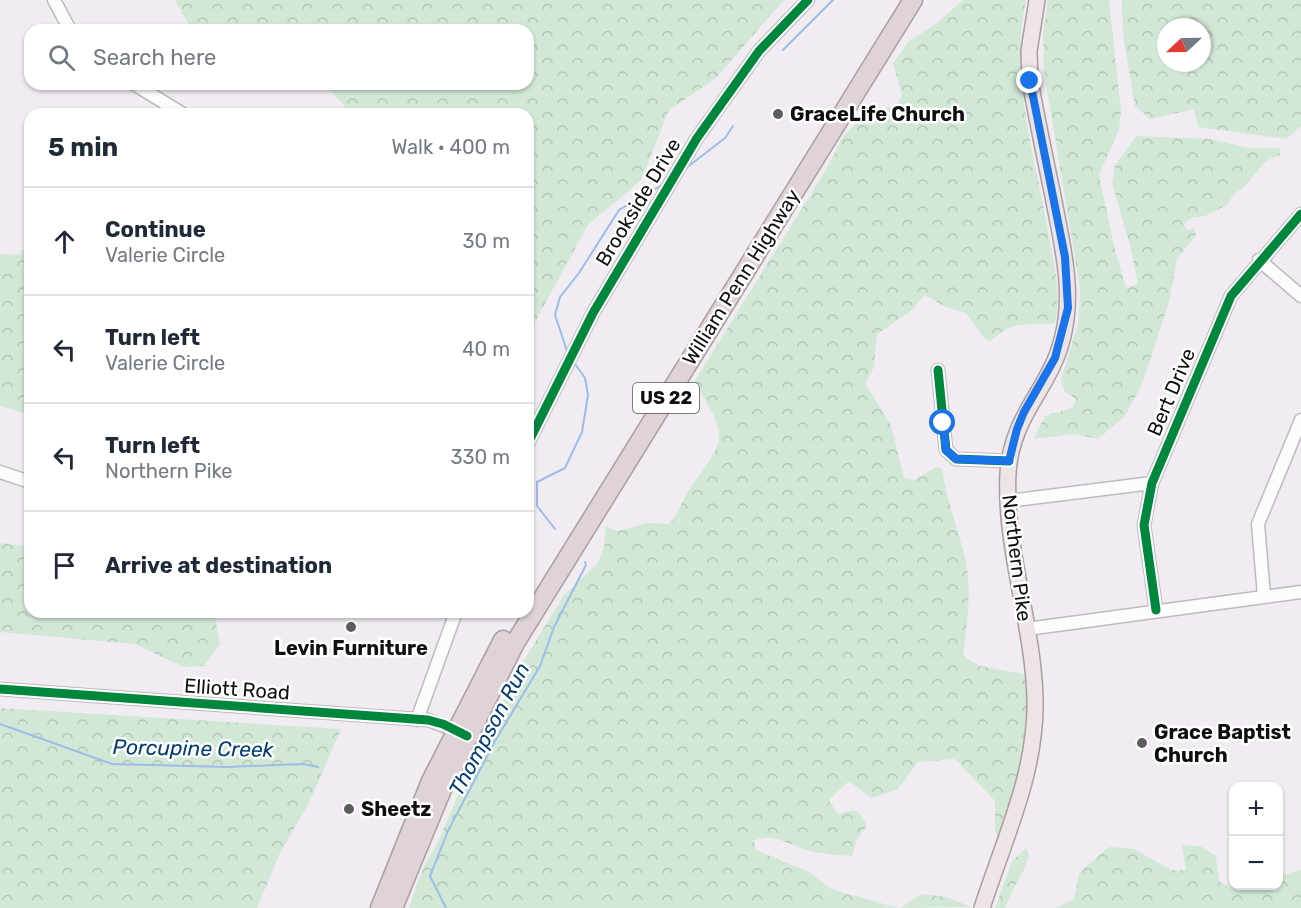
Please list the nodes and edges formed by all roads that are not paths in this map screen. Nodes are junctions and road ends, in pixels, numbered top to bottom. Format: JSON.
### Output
{"nodes":[{"id":1,"x":54,"y":0,"type":"edge"},
{"id":2,"x":808,"y":0,"type":"edge"},
{"id":3,"x":901,"y":0,"type":"edge"},
{"id":4,"x":913,"y":0,"type":"edge"},
{"id":5,"x":1037,"y":0,"type":"edge"},
{"id":6,"x":67,"y":24,"type":"edge"},
{"id":7,"x":144,"y":90,"type":"edge"},
{"id":8,"x":173,"y":108,"type":"edge"},
{"id":9,"x":1301,"y":214,"type":"edge"},
{"id":10,"x":1259,"y":260,"type":"junction"},
{"id":11,"x":1301,"y":296,"type":"edge"},
{"id":12,"x":938,"y":370,"type":"dead end"},
{"id":13,"x":1301,"y":420,"type":"edge"},
{"id":14,"x":534,"y":431,"type":"edge"},
{"id":15,"x":1009,"y":461,"type":"junction"},
{"id":16,"x":0,"y":472,"type":"edge"},
{"id":17,"x":24,"y":480,"type":"edge"},
{"id":18,"x":1152,"y":483,"type":"junction"},
{"id":19,"x":1008,"y":501,"type":"junction"},
{"id":20,"x":534,"y":589,"type":"edge"},
{"id":21,"x":1301,"y":592,"type":"edge"},
{"id":22,"x":1264,"y":596,"type":"junction"},
{"id":23,"x":1156,"y":610,"type":"junction"},
{"id":24,"x":534,"y":611,"type":"edge"},
{"id":25,"x":454,"y":618,"type":"edge"},
{"id":26,"x":517,"y":618,"type":"edge"},
{"id":27,"x":530,"y":618,"type":"edge"},
{"id":28,"x":1027,"y":629,"type":"junction"},
{"id":29,"x":0,"y":689,"type":"edge"},
{"id":30,"x":417,"y":720,"type":"junction"},
{"id":31,"x":461,"y":733,"type":"junction"},
{"id":32,"x":380,"y":908,"type":"edge"},
{"id":33,"x":393,"y":908,"type":"edge"},
{"id":34,"x":982,"y":908,"type":"edge"}],
"edges":[{"from":1,"to":6,"type":"street"},
{"from":2,"to":14,"type":"street","name":"Brookside Drive"},
{"from":3,"to":20,"type":"highway","name":"William Penn Highway","number":"US 22"},
{"from":4,"to":24,"type":"highway","name":"William Penn Highway","number":"US 22"},
{"from":5,"to":15,"type":"main road","name":"Northern Pike"},
{"from":7,"to":8,"type":"street"},
{"from":9,"to":10,"type":"street","name":"Bert Drive"},
{"from":10,"to":11,"type":"street"},
{"from":10,"to":18,"type":"street","name":"Bert Drive"},
{"from":12,"to":15,"type":"street"},
{"from":13,"to":22,"type":"street"},
{"from":15,"to":19,"type":"main road","name":"Northern Pike"},
{"from":16,"to":17,"type":"street"},
{"from":18,"to":19,"type":"street"},
{"from":18,"to":23,"type":"street","name":"Bert Drive"},
{"from":19,"to":28,"type":"main road","name":"Northern Pike"},
{"from":21,"to":22,"type":"street"},
{"from":22,"to":23,"type":"street"},
{"from":23,"to":28,"type":"street"},
{"from":25,"to":30,"type":"street"},
{"from":26,"to":31,"type":"highway","name":"William Penn Highway","number":"US 22"},
{"from":27,"to":31,"type":"highway","name":"William Penn Highway","number":"US 22"},
{"from":28,"to":34,"type":"main road","name":"Northern Pike"},
{"from":29,"to":30,"type":"street","name":"Elliott Road"},
{"from":30,"to":31,"type":"street","name":"Elliott Road"},
{"from":31,"to":32,"type":"highway","name":"William Penn Highway","number":"US 22"},
{"from":31,"to":33,"type":"highway","name":"William Penn Highway","number":"US 22"}]}
